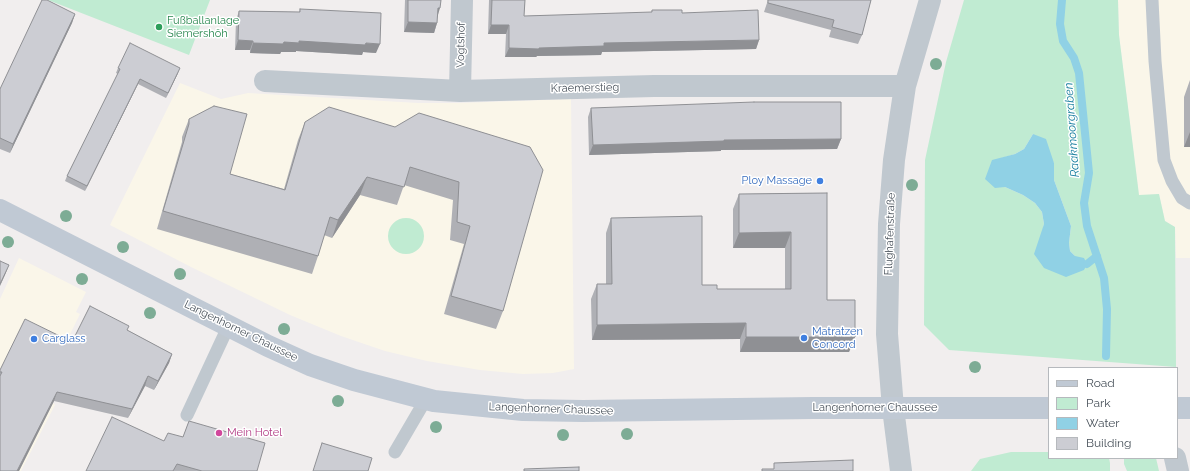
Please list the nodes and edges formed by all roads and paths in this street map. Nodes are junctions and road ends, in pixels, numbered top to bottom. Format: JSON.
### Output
{"nodes":[{"id":1,"x":462,"y":0,"type":"edge"},
{"id":2,"x":930,"y":0,"type":"edge"},
{"id":3,"x":1152,"y":0,"type":"edge"},
{"id":4,"x":265,"y":81,"type":"dead end"},
{"id":5,"x":905,"y":86,"type":"junction"},
{"id":6,"x":460,"y":91,"type":"junction"},
{"id":7,"x":1190,"y":203,"type":"edge"},
{"id":8,"x":0,"y":210,"type":"edge"},
{"id":9,"x":228,"y":327,"type":"junction"},
{"id":10,"x":426,"y":399,"type":"junction"},
{"id":11,"x":893,"y":408,"type":"junction"},
{"id":12,"x":1048,"y":408,"type":"edge"},
{"id":13,"x":1178,"y":408,"type":"edge"},
{"id":14,"x":1190,"y":408,"type":"edge"},
{"id":15,"x":187,"y":415,"type":"dead end"},
{"id":16,"x":394,"y":452,"type":"dead end"},
{"id":17,"x":1175,"y":459,"type":"edge"},
{"id":18,"x":901,"y":471,"type":"edge"},
{"id":19,"x":1178,"y":471,"type":"edge"}],
"edges":[{"from":1,"to":6,"type":"street","name":"Vogtshof"},
{"from":2,"to":5,"type":"street","name":"Flughafenstraße"},
{"from":3,"to":7,"type":"lane"},
{"from":4,"to":6,"type":"street","name":"Kraemerstieg"},
{"from":5,"to":6,"type":"street","name":"Kraemerstieg"},
{"from":5,"to":11,"type":"street","name":"Flughafenstraße"},
{"from":8,"to":9,"type":"main road","name":"Langenhorner Chaussee"},
{"from":9,"to":10,"type":"main road","name":"Langenhorner Chaussee"},
{"from":9,"to":15,"type":"lane"},
{"from":10,"to":11,"type":"main road","name":"Langenhorner Chaussee"},
{"from":10,"to":16,"type":"lane"},
{"from":11,"to":12,"type":"main road","name":"Langenhorner Chaussee"},
{"from":11,"to":18,"type":"street","name":"Flughafenstraße"},
{"from":13,"to":14,"type":"main road"},
{"from":17,"to":19,"type":"street"}]}
